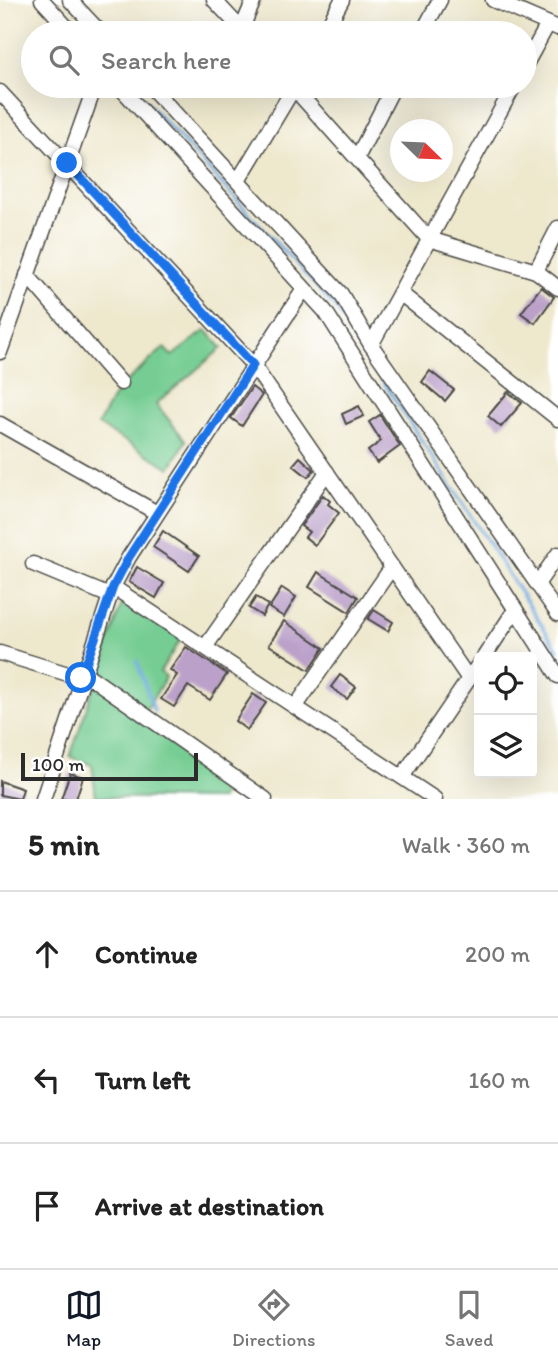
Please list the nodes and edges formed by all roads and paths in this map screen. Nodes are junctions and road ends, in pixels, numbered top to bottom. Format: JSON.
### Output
{"nodes":[{"id":1,"x":42,"y":0,"type":"edge"},
{"id":2,"x":70,"y":0,"type":"edge"},
{"id":3,"x":214,"y":0,"type":"edge"},
{"id":4,"x":254,"y":0,"type":"edge"},
{"id":5,"x":342,"y":0,"type":"edge"},
{"id":6,"x":440,"y":0,"type":"edge"},
{"id":7,"x":500,"y":1,"type":"edge"},
{"id":8,"x":61,"y":21,"type":"edge"},
{"id":9,"x":90,"y":21,"type":"edge"},
{"id":10,"x":234,"y":21,"type":"edge"},
{"id":11,"x":247,"y":21,"type":"edge"},
{"id":12,"x":331,"y":21,"type":"edge"},
{"id":13,"x":429,"y":21,"type":"edge"},
{"id":14,"x":553,"y":26,"type":"edge"},
{"id":15,"x":537,"y":49,"type":"edge"},
{"id":16,"x":0,"y":93,"type":"edge"},
{"id":17,"x":90,"y":98,"type":"edge"},
{"id":18,"x":130,"y":98,"type":"edge"},
{"id":19,"x":161,"y":98,"type":"edge"},
{"id":20,"x":287,"y":98,"type":"edge"},
{"id":21,"x":305,"y":98,"type":"edge"},
{"id":22,"x":388,"y":98,"type":"edge"},
{"id":23,"x":507,"y":98,"type":"edge"},
{"id":24,"x":358,"y":156,"type":"junction"},
{"id":25,"x":67,"y":163,"type":"junction"},
{"id":26,"x":238,"y":181,"type":"junction"},
{"id":27,"x":558,"y":228,"type":"edge"},
{"id":28,"x":429,"y":239,"type":"junction"},
{"id":29,"x":536,"y":271,"type":"junction"},
{"id":30,"x":27,"y":275,"type":"junction"},
{"id":31,"x":558,"y":288,"type":"edge"},
{"id":32,"x":304,"y":289,"type":"junction"},
{"id":33,"x":400,"y":293,"type":"junction"},
{"id":34,"x":371,"y":345,"type":"junction"},
{"id":35,"x":0,"y":352,"type":"edge"},
{"id":36,"x":253,"y":365,"type":"junction"},
{"id":37,"x":121,"y":383,"type":"dead end"},
{"id":38,"x":558,"y":419,"type":"edge"},
{"id":39,"x":0,"y":424,"type":"edge"},
{"id":40,"x":327,"y":472,"type":"junction"},
{"id":41,"x":157,"y":513,"type":"junction"},
{"id":42,"x":558,"y":554,"type":"edge"},
{"id":43,"x":33,"y":564,"type":"dead end"},
{"id":44,"x":392,"y":567,"type":"junction"},
{"id":45,"x":538,"y":583,"type":"junction"},
{"id":46,"x":111,"y":592,"type":"junction"},
{"id":47,"x":515,"y":610,"type":"junction"},
{"id":48,"x":558,"y":614,"type":"edge"},
{"id":49,"x":206,"y":646,"type":"junction"},
{"id":50,"x":487,"y":652,"type":"edge"},
{"id":51,"x":0,"y":653,"type":"edge"},
{"id":52,"x":474,"y":672,"type":"edge"},
{"id":53,"x":82,"y":675,"type":"junction"},
{"id":54,"x":558,"y":676,"type":"edge"},
{"id":55,"x":469,"y":680,"type":"junction"},
{"id":56,"x":296,"y":706,"type":"junction"},
{"id":57,"x":402,"y":777,"type":"junction"},
{"id":58,"x":43,"y":799,"type":"edge"},
{"id":59,"x":265,"y":799,"type":"edge"},
{"id":60,"x":435,"y":799,"type":"edge"}],
"edges":[{"from":1,"to":8,"type":"street"},
{"from":2,"to":9,"type":"street"},
{"from":3,"to":10,"type":"street"},
{"from":4,"to":11,"type":"street"},
{"from":5,"to":12,"type":"street"},
{"from":6,"to":13,"type":"street"},
{"from":7,"to":14,"type":"street"},
{"from":14,"to":15,"type":"street"},
{"from":16,"to":25,"type":"street"},
{"from":17,"to":25,"type":"street"},
{"from":18,"to":32,"type":"street"},
{"from":19,"to":26,"type":"street"},
{"from":20,"to":26,"type":"street"},
{"from":21,"to":24,"type":"street"},
{"from":22,"to":24,"type":"street"},
{"from":23,"to":28,"type":"street"},
{"from":24,"to":28,"type":"street"},
{"from":25,"to":30,"type":"street"},
{"from":25,"to":36,"type":"street"},
{"from":26,"to":34,"type":"street"},
{"from":27,"to":29,"type":"street"},
{"from":28,"to":29,"type":"street"},
{"from":28,"to":33,"type":"street"},
{"from":29,"to":31,"type":"street"},
{"from":30,"to":35,"type":"street"},
{"from":30,"to":37,"type":"street"},
{"from":32,"to":36,"type":"street"},
{"from":32,"to":47,"type":"street"},
{"from":33,"to":34,"type":"street"},
{"from":33,"to":38,"type":"street"},
{"from":34,"to":45,"type":"street"},
{"from":36,"to":40,"type":"street"},
{"from":36,"to":41,"type":"street"},
{"from":39,"to":41,"type":"street"},
{"from":40,"to":44,"type":"street"},
{"from":40,"to":49,"type":"street"},
{"from":41,"to":46,"type":"street"},
{"from":42,"to":45,"type":"street"},
{"from":43,"to":46,"type":"street"},
{"from":44,"to":55,"type":"street"},
{"from":44,"to":56,"type":"street"},
{"from":45,"to":48,"type":"street"},
{"from":46,"to":49,"type":"street"},
{"from":46,"to":53,"type":"street"},
{"from":47,"to":50,"type":"street"},
{"from":47,"to":54,"type":"street"},
{"from":49,"to":56,"type":"street"},
{"from":51,"to":53,"type":"street"},
{"from":52,"to":55,"type":"street"},
{"from":53,"to":58,"type":"street"},
{"from":53,"to":59,"type":"street"},
{"from":55,"to":57,"type":"street"},
{"from":56,"to":57,"type":"street"},
{"from":57,"to":60,"type":"street"}]}
